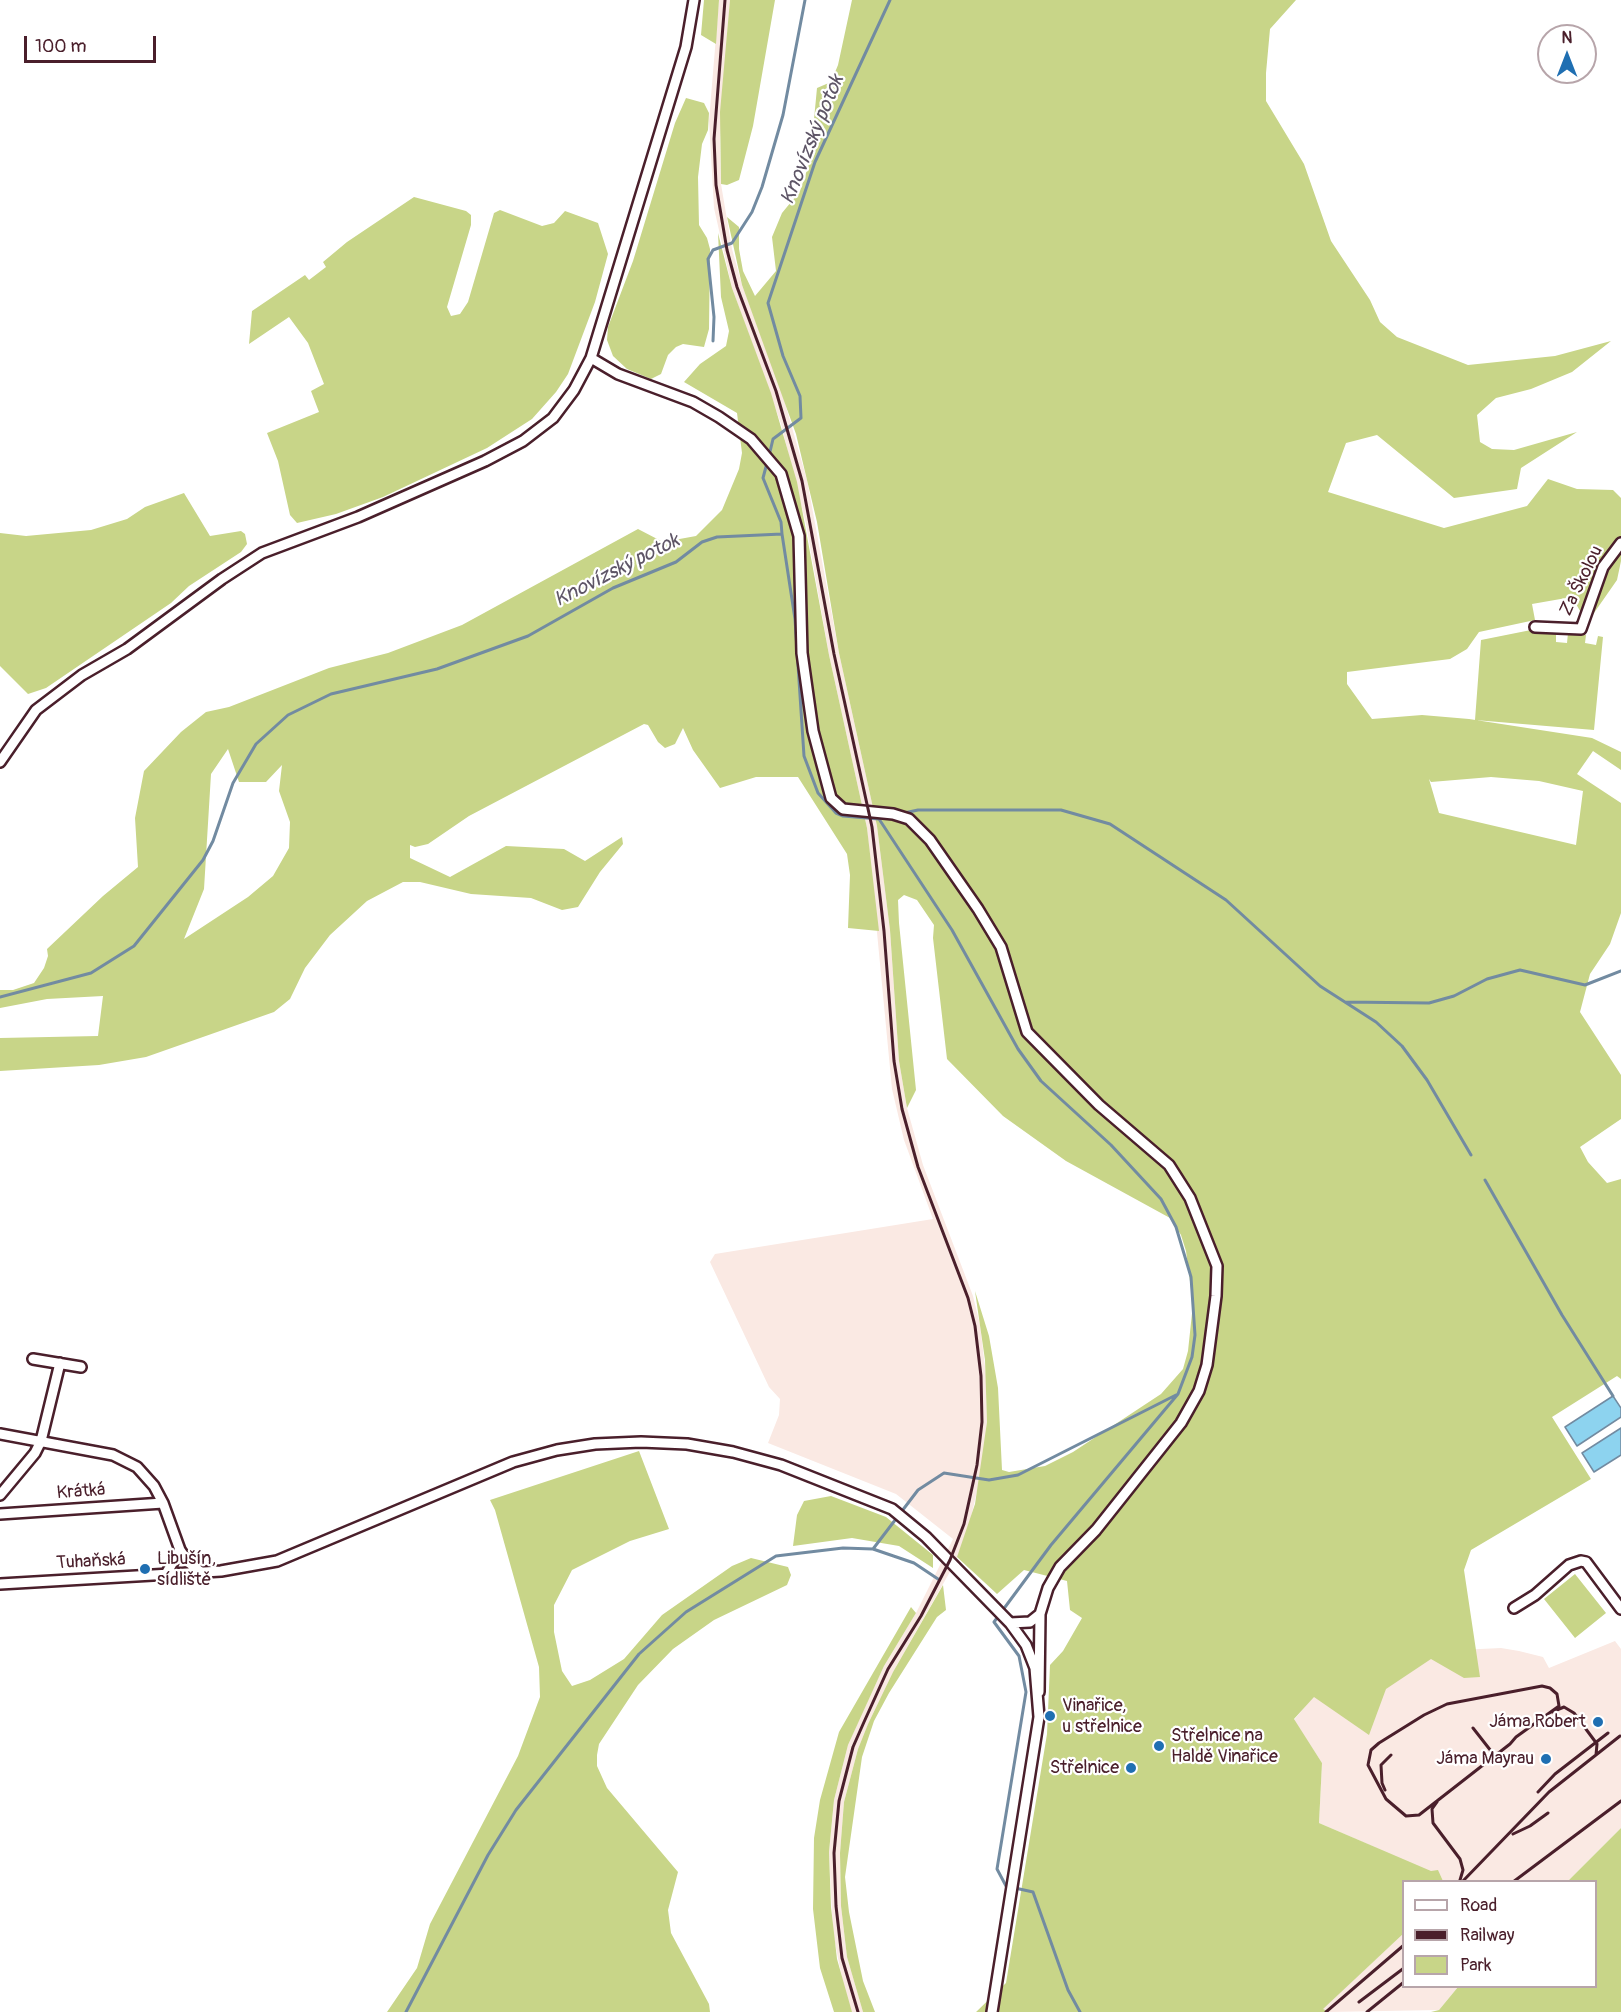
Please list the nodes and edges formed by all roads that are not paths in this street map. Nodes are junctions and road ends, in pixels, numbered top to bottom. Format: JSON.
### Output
{"nodes":[{"id":1,"x":694,"y":0,"type":"edge"},
{"id":2,"x":591,"y":358,"type":"junction"},
{"id":3,"x":1621,"y":543,"type":"edge"},
{"id":4,"x":1535,"y":627,"type":"dead end"},
{"id":5,"x":0,"y":762,"type":"edge"},
{"id":6,"x":33,"y":1359,"type":"dead end"},
{"id":7,"x":60,"y":1363,"type":"junction"},
{"id":8,"x":81,"y":1367,"type":"dead end"},
{"id":9,"x":0,"y":1434,"type":"edge"},
{"id":10,"x":42,"y":1441,"type":"junction"},
{"id":11,"x":0,"y":1495,"type":"edge"},
{"id":12,"x":163,"y":1503,"type":"junction"},
{"id":13,"x":0,"y":1514,"type":"edge"},
{"id":14,"x":180,"y":1550,"type":"junction"},
{"id":15,"x":201,"y":1572,"type":"junction"},
{"id":16,"x":166,"y":1574,"type":"junction"},
{"id":17,"x":0,"y":1584,"type":"edge"},
{"id":18,"x":1514,"y":1608,"type":"dead end"},
{"id":19,"x":1621,"y":1609,"type":"edge"},
{"id":20,"x":1040,"y":1614,"type":"junction"},
{"id":21,"x":1007,"y":1620,"type":"junction"},
{"id":22,"x":1039,"y":1692,"type":"junction"},
{"id":23,"x":992,"y":2012,"type":"edge"}],
"edges":[{"from":1,"to":2,"type":"street"},
{"from":2,"to":5,"type":"street"},
{"from":2,"to":20,"type":"street"},
{"from":3,"to":4,"type":"street","name":"Za Školou"},
{"from":6,"to":7,"type":"street"},
{"from":7,"to":8,"type":"street"},
{"from":7,"to":10,"type":"street"},
{"from":9,"to":10,"type":"street"},
{"from":10,"to":11,"type":"street"},
{"from":10,"to":12,"type":"street"},
{"from":12,"to":13,"type":"street","name":"Krátká"},
{"from":12,"to":14,"type":"street"},
{"from":14,"to":15,"type":"street"},
{"from":14,"to":16,"type":"street"},
{"from":15,"to":16,"type":"street","name":"Tuhaňská"},
{"from":15,"to":21,"type":"street","name":"Tuhaňská"},
{"from":16,"to":17,"type":"street","name":"Tuhaňská"},
{"from":18,"to":19,"type":"street"},
{"from":20,"to":21,"type":"street"},
{"from":20,"to":22,"type":"street"},
{"from":21,"to":22,"type":"street","name":"Tuhaňská"},
{"from":22,"to":23,"type":"street"}]}
